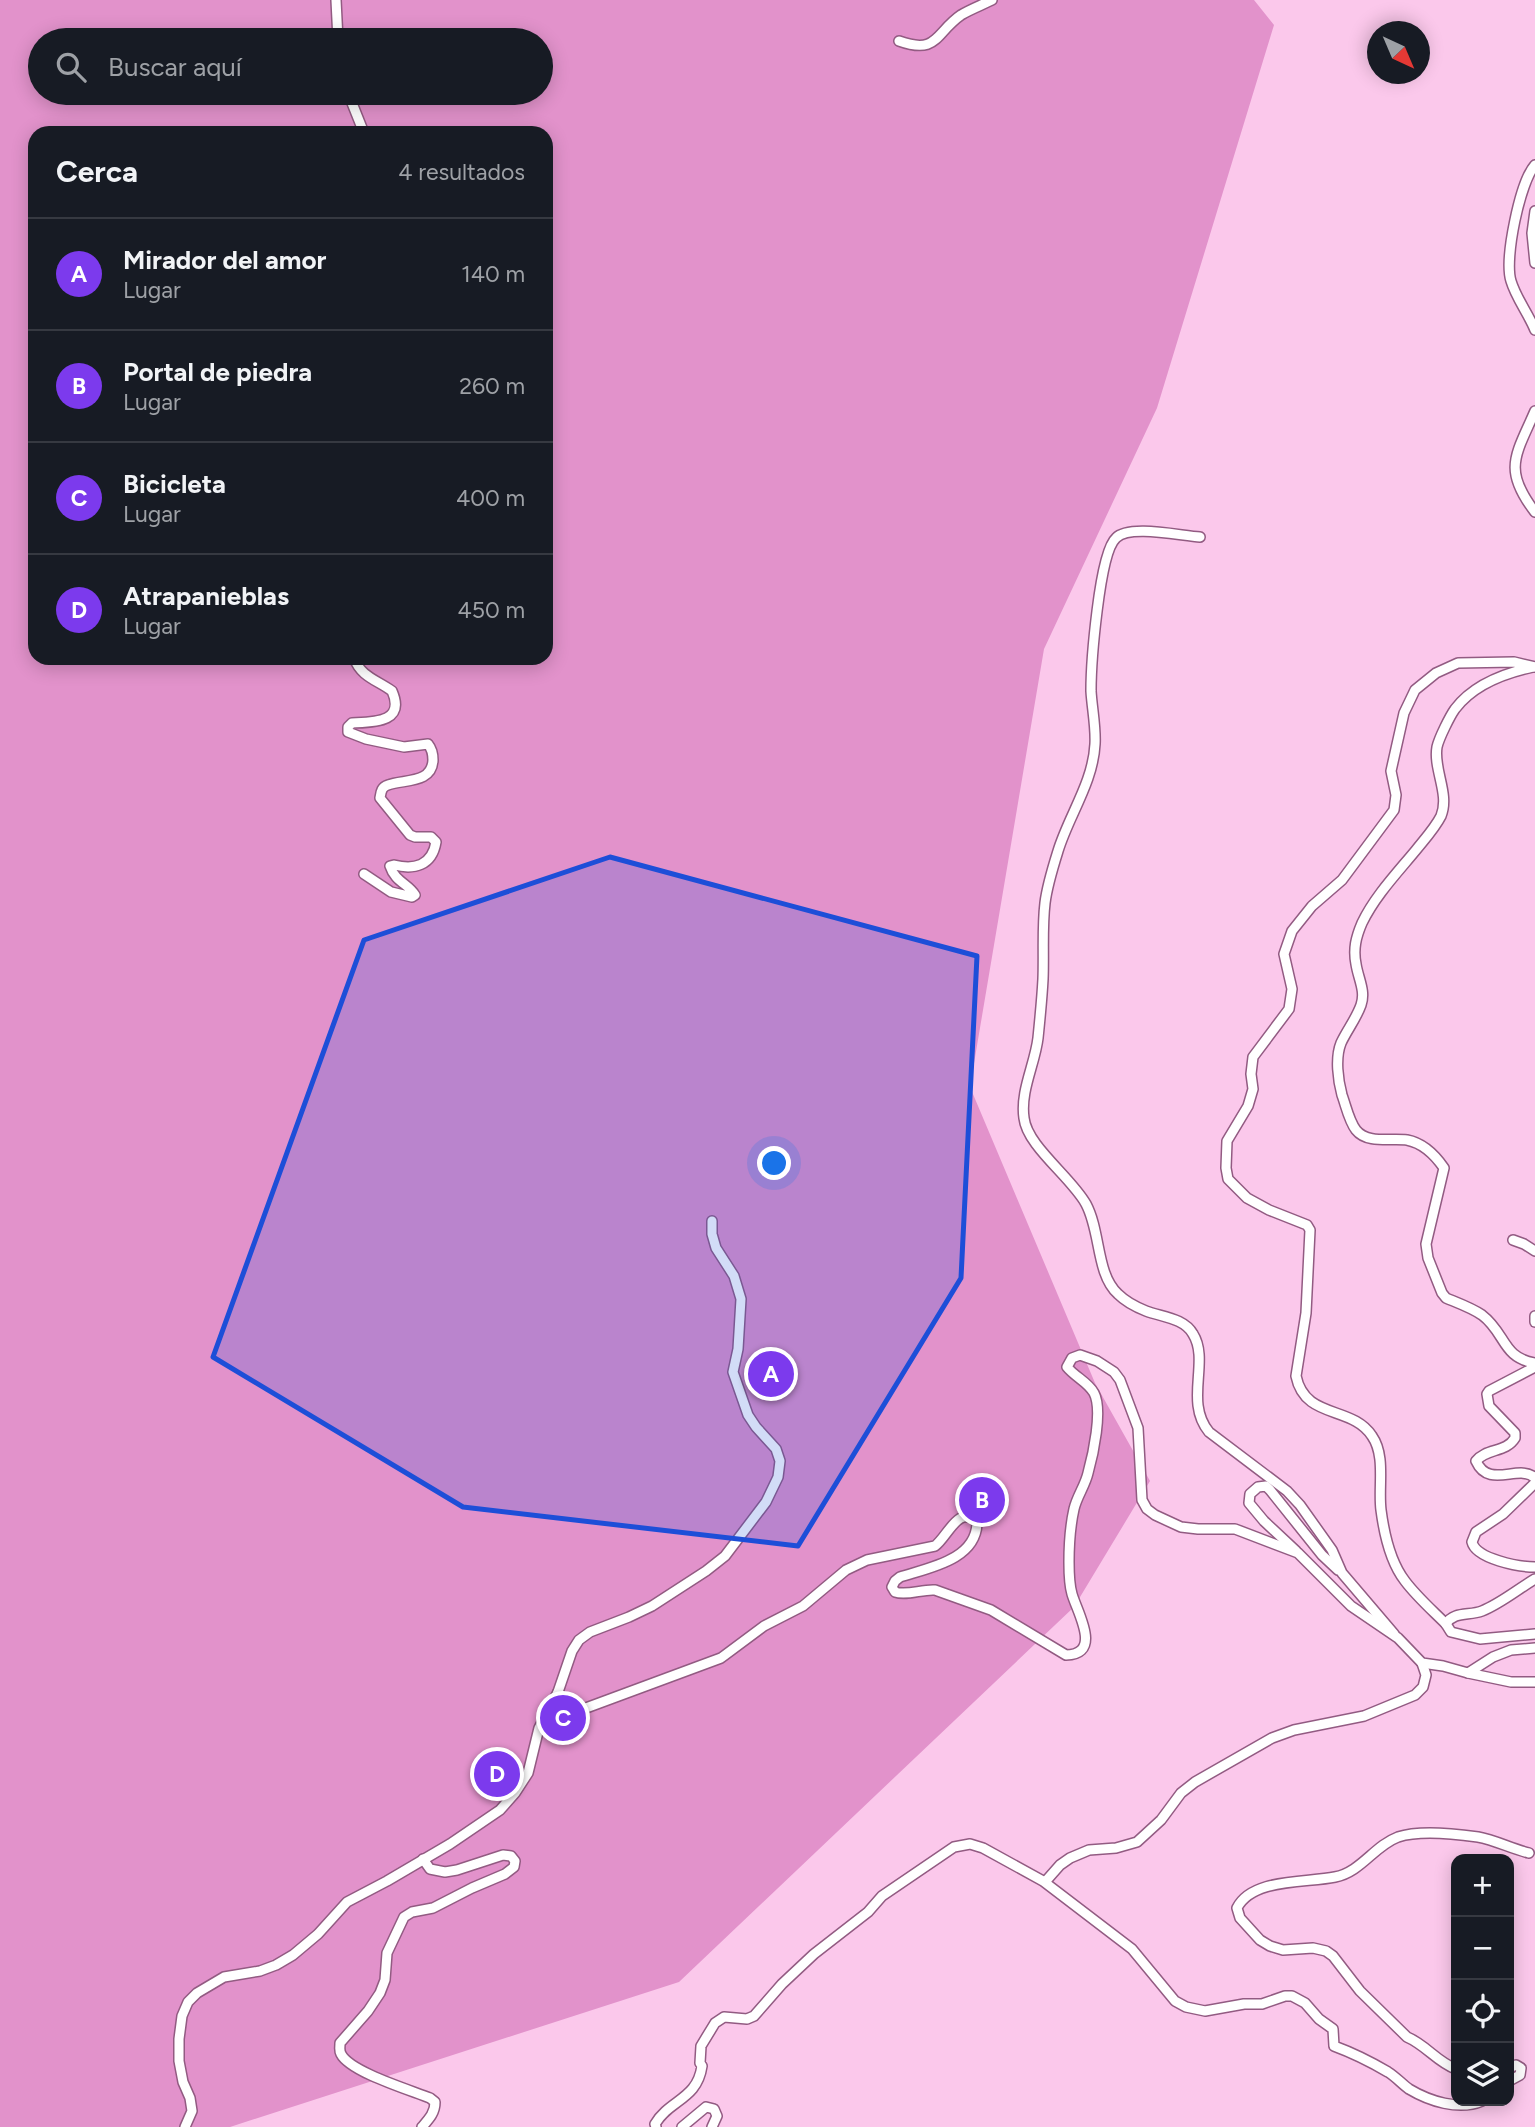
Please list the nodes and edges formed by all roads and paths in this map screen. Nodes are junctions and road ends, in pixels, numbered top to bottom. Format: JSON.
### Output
{"nodes":[{"id":1,"x":336,"y":0,"type":"edge"},
{"id":2,"x":980,"y":0,"type":"edge"},
{"id":3,"x":992,"y":0,"type":"edge"},
{"id":4,"x":970,"y":11,"type":"junction"},
{"id":5,"x":337,"y":28,"type":"edge"},
{"id":6,"x":899,"y":41,"type":"dead end"},
{"id":7,"x":353,"y":105,"type":"edge"},
{"id":8,"x":361,"y":126,"type":"edge"},
{"id":9,"x":1535,"y":165,"type":"edge"},
{"id":10,"x":1535,"y":211,"type":"edge"},
{"id":11,"x":1535,"y":263,"type":"edge"},
{"id":12,"x":1535,"y":330,"type":"edge"},
{"id":13,"x":1535,"y":411,"type":"edge"},
{"id":14,"x":1535,"y":512,"type":"edge"},
{"id":15,"x":1200,"y":537,"type":"dead end"},
{"id":16,"x":357,"y":665,"type":"edge"},
{"id":17,"x":1535,"y":667,"type":"edge"},
{"id":18,"x":364,"y":874,"type":"dead end"},
{"id":19,"x":712,"y":1221,"type":"dead end"},
{"id":20,"x":1513,"y":1240,"type":"dead end"},
{"id":21,"x":1535,"y":1251,"type":"edge"},
{"id":22,"x":1535,"y":1316,"type":"edge"},
{"id":23,"x":1535,"y":1322,"type":"edge"},
{"id":24,"x":1535,"y":1365,"type":"edge"},
{"id":25,"x":1535,"y":1481,"type":"edge"},
{"id":26,"x":1298,"y":1553,"type":"junction"},
{"id":27,"x":1535,"y":1567,"type":"edge"},
{"id":28,"x":1342,"y":1573,"type":"junction"},
{"id":29,"x":1535,"y":1579,"type":"edge"},
{"id":30,"x":1446,"y":1624,"type":"junction"},
{"id":31,"x":1535,"y":1634,"type":"edge"},
{"id":32,"x":1398,"y":1638,"type":"junction"},
{"id":33,"x":1535,"y":1648,"type":"edge"},
{"id":34,"x":1422,"y":1663,"type":"junction"},
{"id":35,"x":1468,"y":1673,"type":"junction"},
{"id":36,"x":1535,"y":1682,"type":"edge"},
{"id":37,"x":558,"y":1692,"type":"junction"},
{"id":38,"x":1529,"y":1853,"type":"dead end"},
{"id":39,"x":423,"y":1860,"type":"junction"},
{"id":40,"x":1045,"y":1882,"type":"junction"},
{"id":41,"x":1514,"y":2066,"type":"edge"},
{"id":42,"x":1451,"y":2067,"type":"edge"},
{"id":43,"x":1514,"y":2078,"type":"edge"},
{"id":44,"x":1451,"y":2104,"type":"edge"},
{"id":45,"x":185,"y":2127,"type":"edge"},
{"id":46,"x":422,"y":2127,"type":"edge"},
{"id":47,"x":656,"y":2127,"type":"edge"},
{"id":48,"x":682,"y":2127,"type":"edge"},
{"id":49,"x":712,"y":2127,"type":"edge"}],
"edges":[{"from":1,"to":5,"type":"street"},
{"from":2,"to":4,"type":"street"},
{"from":3,"to":4,"type":"street"},
{"from":4,"to":6,"type":"street"},
{"from":7,"to":8,"type":"street"},
{"from":9,"to":12,"type":"street"},
{"from":10,"to":11,"type":"street"},
{"from":13,"to":14,"type":"street"},
{"from":15,"to":28,"type":"street"},
{"from":16,"to":18,"type":"street"},
{"from":17,"to":24,"type":"street"},
{"from":17,"to":30,"type":"street"},
{"from":19,"to":37,"type":"street"},
{"from":20,"to":21,"type":"street"},
{"from":22,"to":23,"type":"street"},
{"from":24,"to":25,"type":"street"},
{"from":25,"to":27,"type":"street"},
{"from":26,"to":28,"type":"street"},
{"from":26,"to":32,"type":"street"},
{"from":26,"to":37,"type":"street"},
{"from":28,"to":32,"type":"street"},
{"from":29,"to":30,"type":"street"},
{"from":30,"to":31,"type":"street"},
{"from":32,"to":34,"type":"street"},
{"from":33,"to":35,"type":"street"},
{"from":34,"to":35,"type":"street"},
{"from":34,"to":40,"type":"street"},
{"from":35,"to":36,"type":"street"},
{"from":37,"to":39,"type":"street"},
{"from":38,"to":42,"type":"street"},
{"from":39,"to":45,"type":"street"},
{"from":39,"to":46,"type":"street"},
{"from":40,"to":44,"type":"street"},
{"from":40,"to":47,"type":"street"},
{"from":41,"to":43,"type":"street"},
{"from":48,"to":49,"type":"street"}]}
